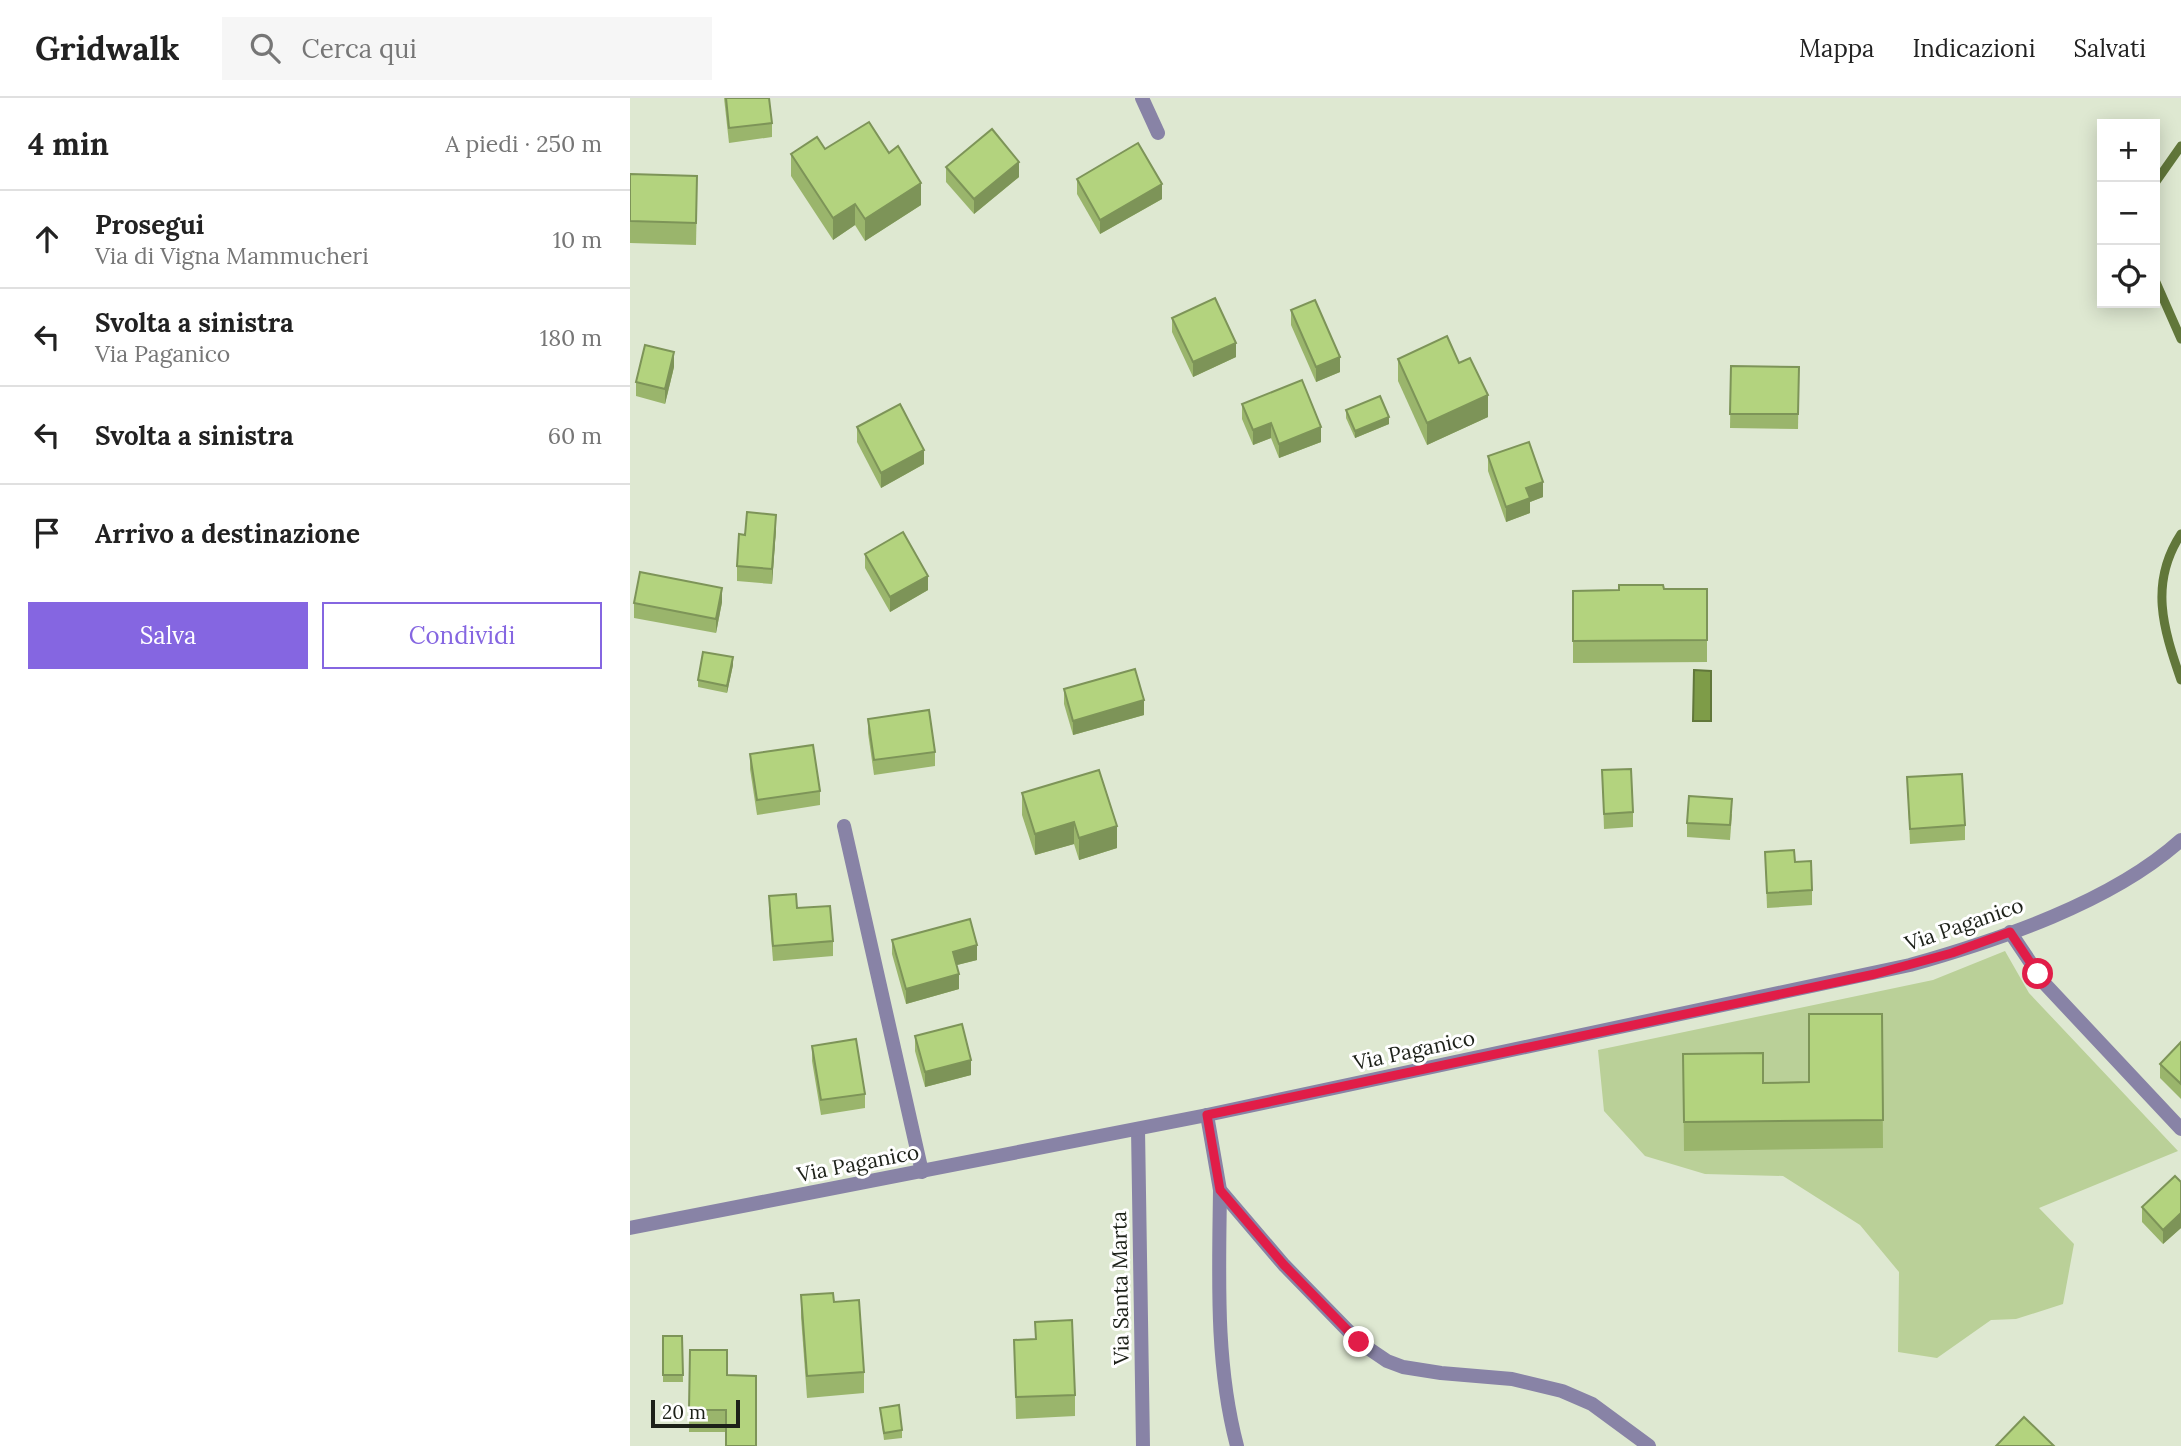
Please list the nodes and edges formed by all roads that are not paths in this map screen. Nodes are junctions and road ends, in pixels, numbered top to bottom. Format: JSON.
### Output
{"nodes":[{"id":1,"x":1142,"y":98,"type":"edge"},
{"id":2,"x":1158,"y":132,"type":"dead end"},
{"id":3,"x":844,"y":826,"type":"dead end"},
{"id":4,"x":2180,"y":841,"type":"edge"},
{"id":5,"x":2010,"y":932,"type":"junction"},
{"id":6,"x":1207,"y":1115,"type":"junction"},
{"id":7,"x":1138,"y":1129,"type":"junction"},
{"id":8,"x":2181,"y":1129,"type":"edge"},
{"id":9,"x":922,"y":1172,"type":"junction"},
{"id":10,"x":1220,"y":1190,"type":"junction"},
{"id":11,"x":630,"y":1228,"type":"edge"},
{"id":12,"x":1143,"y":1446,"type":"edge"},
{"id":13,"x":1237,"y":1446,"type":"edge"},
{"id":14,"x":1649,"y":1446,"type":"edge"}],
"edges":[{"from":1,"to":2,"type":"street"},
{"from":3,"to":9,"type":"street"},
{"from":4,"to":5,"type":"street","name":"Via Paganico"},
{"from":5,"to":6,"type":"street","name":"Via Paganico"},
{"from":5,"to":8,"type":"street"},
{"from":6,"to":7,"type":"street","name":"Via Paganico"},
{"from":6,"to":10,"type":"street"},
{"from":7,"to":9,"type":"street","name":"Via Paganico"},
{"from":7,"to":12,"type":"street","name":"Via Santa Marta"},
{"from":9,"to":11,"type":"street","name":"Via Paganico"},
{"from":10,"to":13,"type":"street"},
{"from":10,"to":14,"type":"street"}]}
